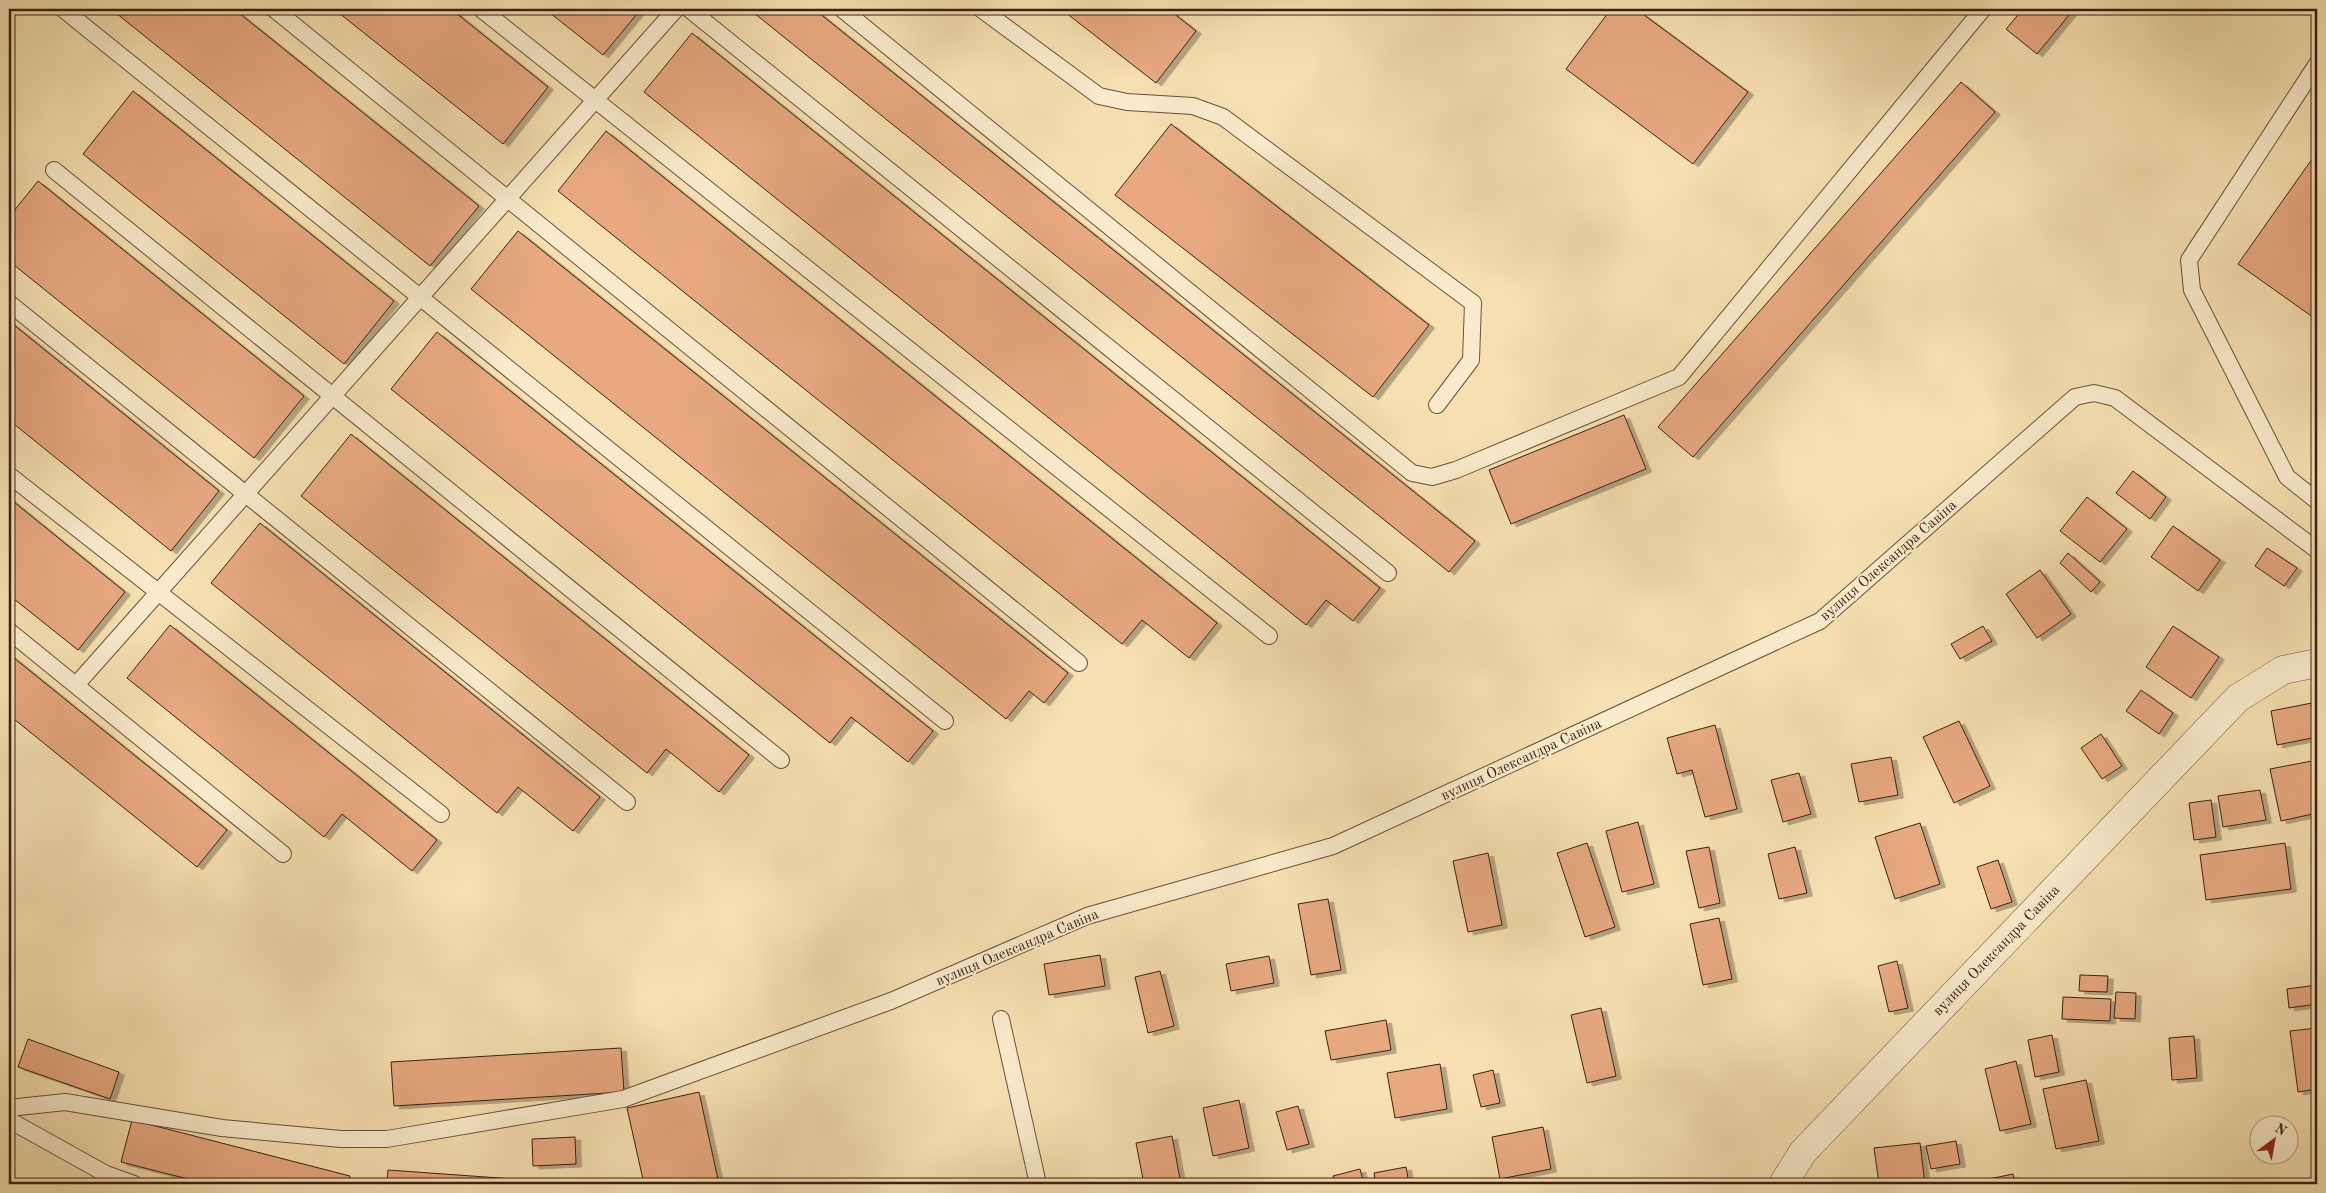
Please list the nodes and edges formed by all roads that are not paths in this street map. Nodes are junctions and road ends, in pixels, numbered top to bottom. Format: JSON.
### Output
{"nodes":[{"id":1,"x":63,"y":9,"type":"edge"},
{"id":2,"x":274,"y":9,"type":"edge"},
{"id":3,"x":481,"y":9,"type":"edge"},
{"id":4,"x":676,"y":9,"type":"edge"},
{"id":5,"x":689,"y":9,"type":"edge"},
{"id":6,"x":842,"y":9,"type":"edge"},
{"id":7,"x":981,"y":9,"type":"edge"},
{"id":8,"x":1983,"y":9,"type":"edge"},
{"id":9,"x":2317,"y":64,"type":"edge"},
{"id":10,"x":594,"y":100,"type":"junction"},
{"id":11,"x":54,"y":170,"type":"dead end"},
{"id":12,"x":507,"y":198,"type":"junction"},
{"id":13,"x":420,"y":297,"type":"junction"},
{"id":14,"x":9,"y":304,"type":"edge"},
{"id":15,"x":333,"y":396,"type":"junction"},
{"id":16,"x":1437,"y":405,"type":"dead end"},
{"id":17,"x":9,"y":475,"type":"edge"},
{"id":18,"x":245,"y":494,"type":"junction"},
{"id":19,"x":2317,"y":501,"type":"edge"},
{"id":20,"x":2317,"y":550,"type":"edge"},
{"id":21,"x":1388,"y":573,"type":"dead end"},
{"id":22,"x":158,"y":592,"type":"junction"},
{"id":23,"x":9,"y":631,"type":"edge"},
{"id":24,"x":1269,"y":636,"type":"dead end"},
{"id":25,"x":1079,"y":663,"type":"dead end"},
{"id":26,"x":2317,"y":663,"type":"edge"},
{"id":27,"x":76,"y":685,"type":"junction"},
{"id":28,"x":945,"y":721,"type":"dead end"},
{"id":29,"x":781,"y":760,"type":"dead end"},
{"id":30,"x":627,"y":802,"type":"dead end"},
{"id":31,"x":441,"y":814,"type":"dead end"},
{"id":32,"x":283,"y":854,"type":"dead end"},
{"id":33,"x":1001,"y":1019,"type":"dead end"},
{"id":34,"x":9,"y":1108,"type":"edge"},
{"id":35,"x":9,"y":1120,"type":"edge"},
{"id":36,"x":134,"y":1184,"type":"edge"},
{"id":37,"x":1038,"y":1184,"type":"edge"},
{"id":38,"x":1782,"y":1184,"type":"edge"}],
"edges":[{"from":1,"to":13,"type":"lane"},
{"from":2,"to":12,"type":"lane"},
{"from":3,"to":10,"type":"lane"},
{"from":4,"to":10,"type":"lane"},
{"from":5,"to":21,"type":"lane"},
{"from":6,"to":8,"type":"lane"},
{"from":7,"to":16,"type":"lane"},
{"from":9,"to":19,"type":"lane"},
{"from":10,"to":12,"type":"lane"},
{"from":10,"to":24,"type":"lane"},
{"from":11,"to":15,"type":"lane"},
{"from":12,"to":13,"type":"lane"},
{"from":12,"to":25,"type":"lane"},
{"from":13,"to":15,"type":"lane"},
{"from":13,"to":28,"type":"lane"},
{"from":14,"to":18,"type":"lane"},
{"from":15,"to":18,"type":"lane"},
{"from":15,"to":29,"type":"lane"},
{"from":17,"to":22,"type":"lane"},
{"from":18,"to":22,"type":"lane"},
{"from":18,"to":30,"type":"lane"},
{"from":20,"to":34,"type":"lane","name":"вулиця Олександра Савіна"},
{"from":22,"to":27,"type":"lane"},
{"from":22,"to":31,"type":"lane"},
{"from":23,"to":27,"type":"lane"},
{"from":26,"to":38,"type":"street","name":"вулиця Олександра Савіна"},
{"from":27,"to":32,"type":"lane"},
{"from":33,"to":37,"type":"lane"},
{"from":35,"to":36,"type":"lane"}]}
